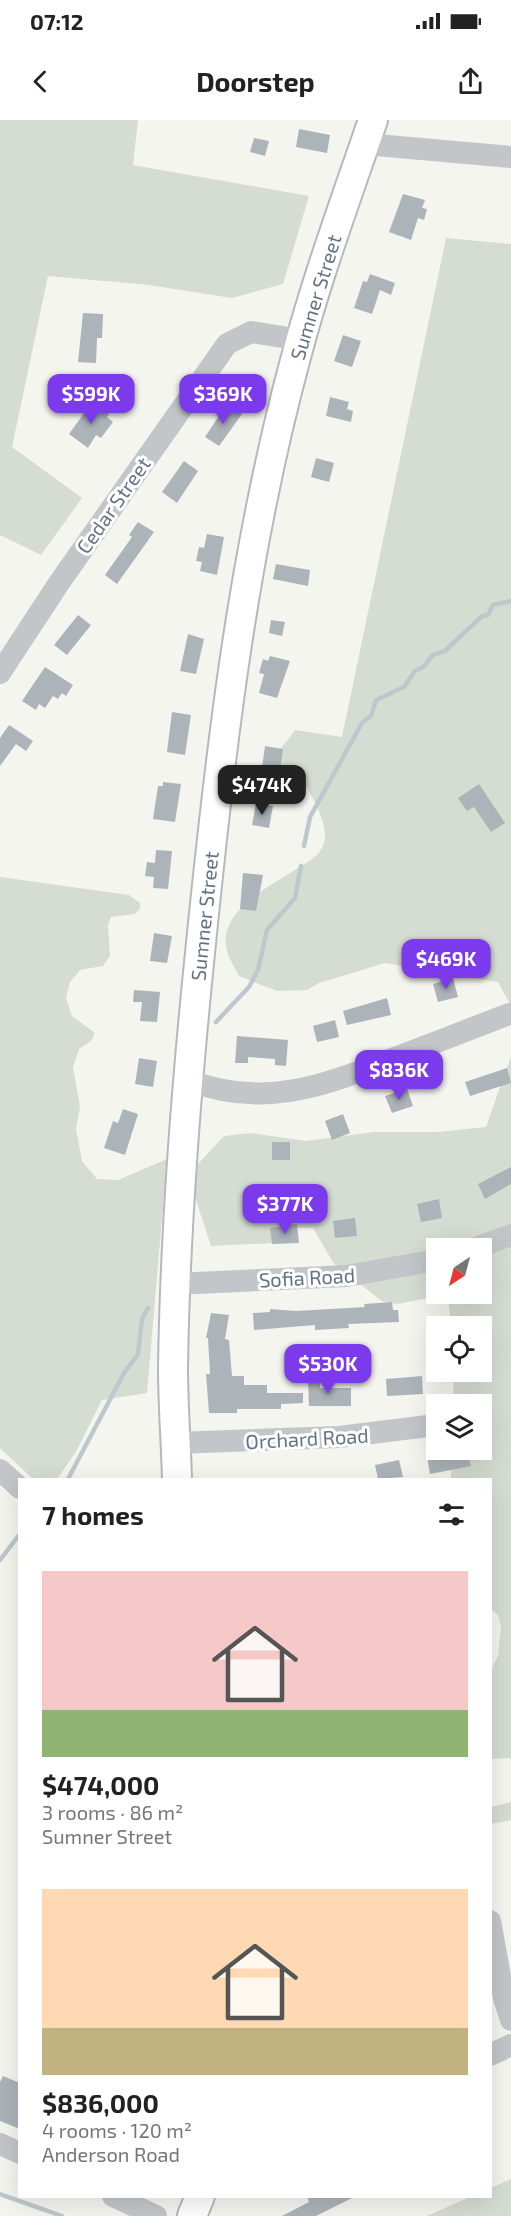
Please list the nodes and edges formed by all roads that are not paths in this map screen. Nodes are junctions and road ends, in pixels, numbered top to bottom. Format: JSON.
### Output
{"nodes":[{"id":1,"x":369,"y":132,"type":"edge"},
{"id":2,"x":511,"y":157,"type":"edge"},
{"id":3,"x":301,"y":340,"type":"junction"},
{"id":4,"x":0,"y":673,"type":"edge"},
{"id":5,"x":509,"y":1014,"type":"dead end"},
{"id":6,"x":188,"y":1080,"type":"junction"},
{"id":7,"x":511,"y":1234,"type":"edge"},
{"id":8,"x":492,"y":1241,"type":"edge"},
{"id":9,"x":426,"y":1262,"type":"edge"},
{"id":10,"x":175,"y":1284,"type":"junction"},
{"id":11,"x":426,"y":1426,"type":"edge"},
{"id":12,"x":176,"y":1443,"type":"junction"},
{"id":13,"x":0,"y":1470,"type":"edge"},
{"id":14,"x":177,"y":1478,"type":"edge"},
{"id":15,"x":18,"y":1486,"type":"edge"},
{"id":16,"x":492,"y":1933,"type":"edge"},
{"id":17,"x":511,"y":2020,"type":"edge"},
{"id":18,"x":511,"y":2045,"type":"edge"},
{"id":19,"x":492,"y":2054,"type":"edge"},
{"id":20,"x":0,"y":2144,"type":"edge"},
{"id":21,"x":18,"y":2152,"type":"edge"},
{"id":22,"x":116,"y":2198,"type":"edge"},
{"id":23,"x":199,"y":2198,"type":"edge"},
{"id":24,"x":156,"y":2216,"type":"edge"},
{"id":25,"x":192,"y":2216,"type":"edge"}],
"edges":[{"from":1,"to":2,"type":"street"},
{"from":1,"to":3,"type":"main road","name":"Sumner Street"},
{"from":3,"to":4,"type":"street","name":"Cedar Street"},
{"from":3,"to":6,"type":"main road","name":"Sumner Street"},
{"from":5,"to":6,"type":"street"},
{"from":6,"to":10,"type":"main road","name":"Sumner Street"},
{"from":7,"to":8,"type":"street"},
{"from":9,"to":10,"type":"street","name":"Sofia Road"},
{"from":10,"to":12,"type":"main road","name":"Sumner Street"},
{"from":11,"to":12,"type":"street","name":"Orchard Road"},
{"from":12,"to":14,"type":"main road","name":"Sumner Street"},
{"from":13,"to":15,"type":"street"},
{"from":16,"to":17,"type":"street"},
{"from":18,"to":19,"type":"street"},
{"from":20,"to":21,"type":"street"},
{"from":22,"to":24,"type":"street"},
{"from":23,"to":25,"type":"main road"}]}
